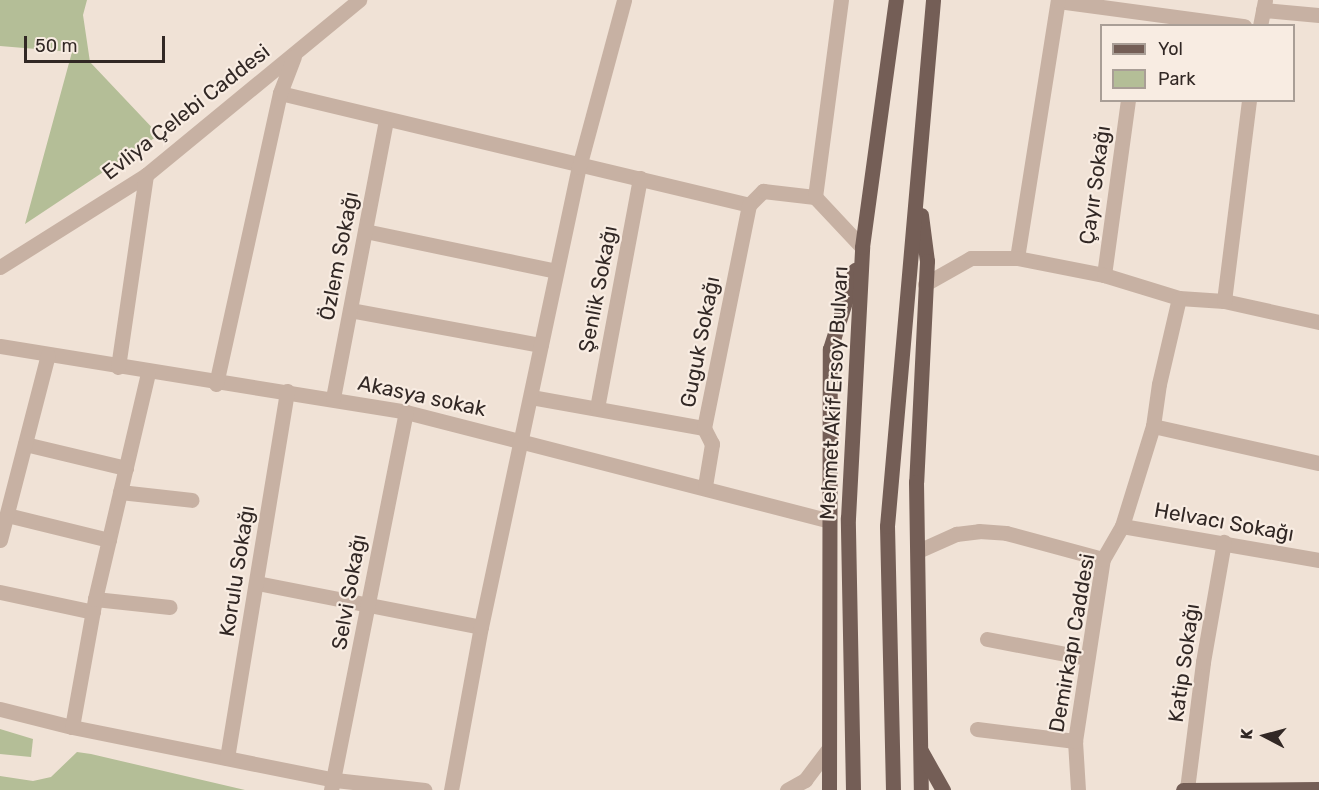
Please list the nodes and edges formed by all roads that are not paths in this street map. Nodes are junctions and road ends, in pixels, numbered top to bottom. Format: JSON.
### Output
{"nodes":[{"id":1,"x":360,"y":0,"type":"edge"},
{"id":2,"x":624,"y":0,"type":"edge"},
{"id":3,"x":841,"y":0,"type":"edge"},
{"id":4,"x":896,"y":0,"type":"edge"},
{"id":5,"x":933,"y":0,"type":"edge"},
{"id":6,"x":1058,"y":1,"type":"edge"},
{"id":7,"x":1264,"y":5,"type":"edge"},
{"id":8,"x":1140,"y":12,"type":"edge"},
{"id":9,"x":1319,"y":15,"type":"edge"},
{"id":10,"x":1229,"y":24,"type":"edge"},
{"id":11,"x":1260,"y":24,"type":"edge"},
{"id":12,"x":296,"y":54,"type":"junction"},
{"id":13,"x":280,"y":93,"type":"junction"},
{"id":14,"x":1128,"y":102,"type":"edge"},
{"id":15,"x":1249,"y":102,"type":"edge"},
{"id":16,"x":386,"y":120,"type":"junction"},
{"id":17,"x":579,"y":167,"type":"junction"},
{"id":18,"x":146,"y":175,"type":"junction"},
{"id":19,"x":640,"y":178,"type":"junction"},
{"id":20,"x":917,"y":185,"type":"junction"},
{"id":21,"x":815,"y":197,"type":"junction"},
{"id":22,"x":749,"y":205,"type":"junction"},
{"id":23,"x":365,"y":231,"type":"junction"},
{"id":24,"x":862,"y":247,"type":"junction"},
{"id":25,"x":1017,"y":258,"type":"junction"},
{"id":26,"x":0,"y":267,"type":"edge"},
{"id":27,"x":556,"y":271,"type":"junction"},
{"id":28,"x":1104,"y":275,"type":"junction"},
{"id":29,"x":926,"y":284,"type":"junction"},
{"id":30,"x":1179,"y":298,"type":"junction"},
{"id":31,"x":1224,"y":301,"type":"junction"},
{"id":32,"x":350,"y":310,"type":"junction"},
{"id":33,"x":1319,"y":322,"type":"edge"},
{"id":34,"x":541,"y":345,"type":"junction"},
{"id":35,"x":0,"y":346,"type":"edge"},
{"id":36,"x":48,"y":355,"type":"junction"},
{"id":37,"x":118,"y":367,"type":"junction"},
{"id":38,"x":148,"y":373,"type":"junction"},
{"id":39,"x":216,"y":384,"type":"junction"},
{"id":40,"x":287,"y":391,"type":"junction"},
{"id":41,"x":531,"y":397,"type":"junction"},
{"id":42,"x":333,"y":398,"type":"junction"},
{"id":43,"x":597,"y":408,"type":"junction"},
{"id":44,"x":406,"y":412,"type":"junction"},
{"id":45,"x":1153,"y":426,"type":"junction"},
{"id":46,"x":704,"y":428,"type":"junction"},
{"id":47,"x":520,"y":440,"type":"junction"},
{"id":48,"x":25,"y":444,"type":"junction"},
{"id":49,"x":1319,"y":463,"type":"edge"},
{"id":50,"x":126,"y":468,"type":"junction"},
{"id":51,"x":705,"y":486,"type":"junction"},
{"id":52,"x":120,"y":492,"type":"junction"},
{"id":53,"x":192,"y":500,"type":"dead end"},
{"id":54,"x":7,"y":515,"type":"junction"},
{"id":55,"x":829,"y":520,"type":"junction"},
{"id":56,"x":1122,"y":526,"type":"junction"},
{"id":57,"x":0,"y":540,"type":"edge"},
{"id":58,"x":109,"y":540,"type":"junction"},
{"id":59,"x":1224,"y":542,"type":"junction"},
{"id":60,"x":918,"y":551,"type":"junction"},
{"id":61,"x":1103,"y":558,"type":"junction"},
{"id":62,"x":1319,"y":560,"type":"edge"},
{"id":63,"x":257,"y":583,"type":"junction"},
{"id":64,"x":0,"y":592,"type":"edge"},
{"id":65,"x":370,"y":603,"type":"junction"},
{"id":66,"x":94,"y":606,"type":"junction"},
{"id":67,"x":170,"y":607,"type":"dead end"},
{"id":68,"x":481,"y":627,"type":"junction"},
{"id":69,"x":987,"y":639,"type":"dead end"},
{"id":70,"x":1087,"y":658,"type":"junction"},
{"id":71,"x":0,"y":709,"type":"edge"},
{"id":72,"x":72,"y":727,"type":"junction"},
{"id":73,"x":977,"y":729,"type":"dead end"},
{"id":74,"x":1075,"y":741,"type":"junction"},
{"id":75,"x":920,"y":749,"type":"junction"},
{"id":76,"x":828,"y":750,"type":"junction"},
{"id":77,"x":227,"y":758,"type":"junction"},
{"id":78,"x":333,"y":785,"type":"edge"},
{"id":79,"x":1319,"y":789,"type":"edge"},
{"id":80,"x":424,"y":790,"type":"edge"},
{"id":81,"x":451,"y":790,"type":"edge"},
{"id":82,"x":787,"y":790,"type":"edge"},
{"id":83,"x":829,"y":790,"type":"edge"},
{"id":84,"x":854,"y":790,"type":"edge"},
{"id":85,"x":893,"y":790,"type":"edge"},
{"id":86,"x":921,"y":790,"type":"edge"},
{"id":87,"x":943,"y":790,"type":"edge"},
{"id":88,"x":1078,"y":790,"type":"edge"},
{"id":89,"x":1185,"y":790,"type":"edge"}],
"edges":[{"from":1,"to":12,"type":"street","name":"Evliya Çelebi Caddesi"},
{"from":2,"to":17,"type":"street"},
{"from":3,"to":21,"type":"street"},
{"from":4,"to":24,"type":"main road","name":"Mehmet Akif Ersoy Bulvarı"},
{"from":5,"to":20,"type":"main road"},
{"from":6,"to":8,"type":"street"},
{"from":6,"to":25,"type":"street"},
{"from":7,"to":9,"type":"street"},
{"from":7,"to":11,"type":"street"},
{"from":8,"to":10,"type":"street"},
{"from":12,"to":13,"type":"street"},
{"from":12,"to":18,"type":"street","name":"Evliya Çelebi Caddesi"},
{"from":13,"to":16,"type":"street"},
{"from":13,"to":39,"type":"street"},
{"from":14,"to":28,"type":"street","name":"Çayır Sokağı"},
{"from":15,"to":31,"type":"street"},
{"from":16,"to":17,"type":"street"},
{"from":16,"to":23,"type":"street","name":"Özlem Sokağı"},
{"from":17,"to":19,"type":"street"},
{"from":17,"to":27,"type":"street"},
{"from":18,"to":26,"type":"street","name":"Evliya Çelebi Caddesi"},
{"from":18,"to":37,"type":"street"},
{"from":19,"to":22,"type":"street"},
{"from":19,"to":43,"type":"street","name":"Şenlik Sokağı"},
{"from":20,"to":29,"type":"main road"},
{"from":20,"to":85,"type":"main road"},
{"from":21,"to":22,"type":"street"},
{"from":21,"to":24,"type":"street"},
{"from":22,"to":46,"type":"street","name":"Guguk Sokağı"},
{"from":23,"to":27,"type":"street"},
{"from":23,"to":32,"type":"street","name":"Özlem Sokağı"},
{"from":24,"to":55,"type":"main road"},
{"from":24,"to":84,"type":"main road","name":"Mehmet Akif Ersoy Bulvarı"},
{"from":25,"to":28,"type":"street"},
{"from":25,"to":29,"type":"street"},
{"from":27,"to":34,"type":"street"},
{"from":28,"to":30,"type":"street"},
{"from":29,"to":60,"type":"main road"},
{"from":30,"to":31,"type":"street"},
{"from":30,"to":45,"type":"street","name":"Demirkapı Caddesi"},
{"from":31,"to":33,"type":"street"},
{"from":32,"to":34,"type":"street"},
{"from":32,"to":42,"type":"street","name":"Özlem Sokağı"},
{"from":34,"to":41,"type":"street"},
{"from":35,"to":36,"type":"street","name":"Akasya sokak"},
{"from":36,"to":37,"type":"street","name":"Akasya sokak"},
{"from":36,"to":48,"type":"street"},
{"from":37,"to":38,"type":"street","name":"Akasya sokak"},
{"from":38,"to":39,"type":"street","name":"Akasya sokak"},
{"from":38,"to":50,"type":"street"},
{"from":39,"to":40,"type":"street","name":"Akasya sokak"},
{"from":40,"to":42,"type":"street","name":"Akasya sokak"},
{"from":40,"to":63,"type":"street","name":"Korulu Sokağı"},
{"from":41,"to":43,"type":"street"},
{"from":41,"to":47,"type":"street"},
{"from":42,"to":44,"type":"street","name":"Akasya sokak"},
{"from":43,"to":46,"type":"street"},
{"from":44,"to":47,"type":"street","name":"Akasya sokak"},
{"from":44,"to":65,"type":"street","name":"Selvi Sokağı"},
{"from":45,"to":49,"type":"street"},
{"from":45,"to":56,"type":"street","name":"Demirkapı Caddesi"},
{"from":46,"to":51,"type":"street","name":"Guguk Sokağı"},
{"from":47,"to":51,"type":"street","name":"Akasya sokak"},
{"from":47,"to":68,"type":"street"},
{"from":48,"to":50,"type":"street"},
{"from":48,"to":54,"type":"street"},
{"from":50,"to":52,"type":"street"},
{"from":51,"to":55,"type":"street","name":"Akasya sokak"},
{"from":52,"to":53,"type":"street"},
{"from":52,"to":58,"type":"street"},
{"from":54,"to":57,"type":"street"},
{"from":54,"to":58,"type":"street"},
{"from":55,"to":76,"type":"main road"},
{"from":56,"to":59,"type":"street","name":"Helvacı Sokağı"},
{"from":56,"to":61,"type":"street","name":"Demirkapı Caddesi"},
{"from":58,"to":66,"type":"street"},
{"from":59,"to":62,"type":"street","name":"Helvacı Sokağı"},
{"from":59,"to":89,"type":"street","name":"Katip Sokağı"},
{"from":60,"to":61,"type":"street"},
{"from":60,"to":75,"type":"main road"},
{"from":61,"to":70,"type":"street","name":"Demirkapı Caddesi"},
{"from":63,"to":65,"type":"street"},
{"from":63,"to":77,"type":"street","name":"Korulu Sokağı"},
{"from":64,"to":66,"type":"street"},
{"from":65,"to":68,"type":"street"},
{"from":65,"to":78,"type":"street","name":"Selvi Sokağı"},
{"from":66,"to":67,"type":"street"},
{"from":66,"to":72,"type":"street"},
{"from":68,"to":81,"type":"street"},
{"from":69,"to":70,"type":"street"},
{"from":70,"to":74,"type":"street","name":"Demirkapı Caddesi"},
{"from":71,"to":72,"type":"street"},
{"from":72,"to":77,"type":"street"},
{"from":73,"to":74,"type":"street"},
{"from":74,"to":88,"type":"street","name":"Demirkapı Caddesi"},
{"from":75,"to":86,"type":"main road"},
{"from":75,"to":87,"type":"main road"},
{"from":76,"to":82,"type":"street"},
{"from":76,"to":83,"type":"main road"},
{"from":77,"to":78,"type":"street"},
{"from":78,"to":80,"type":"street"},
{"from":79,"to":89,"type":"main road"}]}
